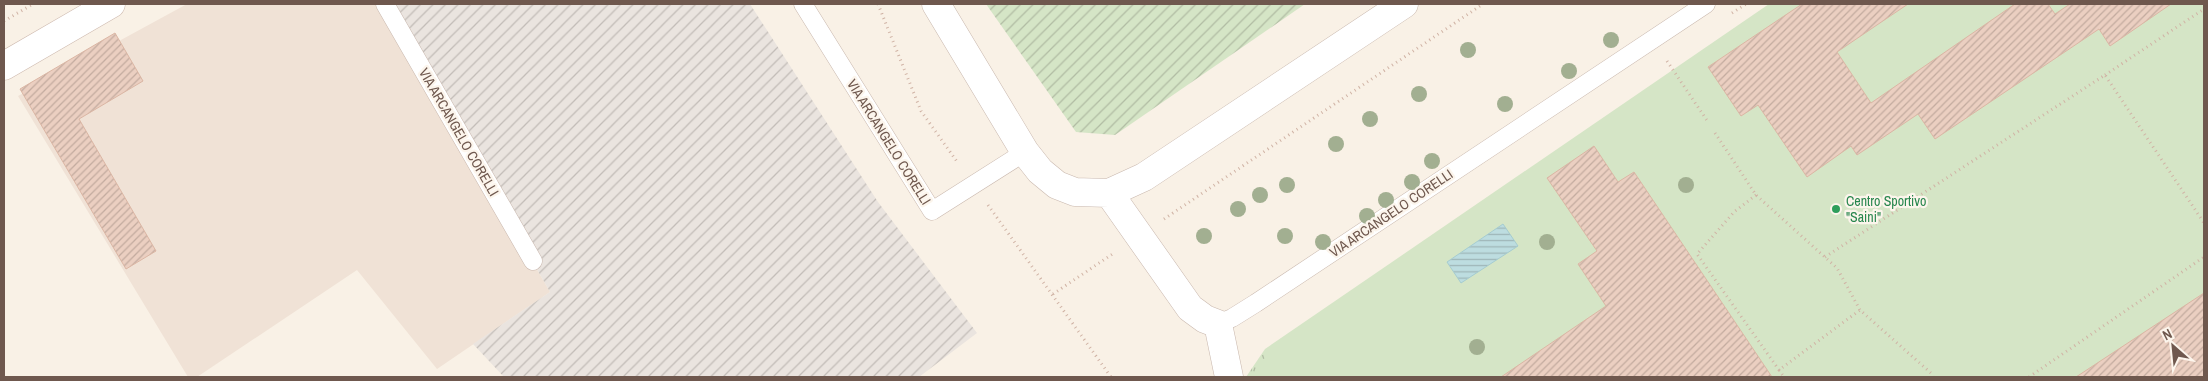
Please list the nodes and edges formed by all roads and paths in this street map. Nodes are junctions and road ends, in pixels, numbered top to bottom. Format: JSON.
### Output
{"nodes":[{"id":1,"x":33,"y":4,"type":"edge"},
{"id":2,"x":111,"y":4,"type":"edge"},
{"id":3,"x":385,"y":4,"type":"edge"},
{"id":4,"x":803,"y":4,"type":"edge"},
{"id":5,"x":878,"y":4,"type":"edge"},
{"id":6,"x":936,"y":4,"type":"edge"},
{"id":7,"x":1404,"y":4,"type":"edge"},
{"id":8,"x":1483,"y":4,"type":"edge"},
{"id":9,"x":1706,"y":4,"type":"edge"},
{"id":10,"x":1746,"y":4,"type":"edge"},
{"id":11,"x":2204,"y":9,"type":"edge"},
{"id":12,"x":1732,"y":13,"type":"dead end"},
{"id":13,"x":4,"y":21,"type":"edge"},
{"id":14,"x":1653,"y":39,"type":"junction"},
{"id":15,"x":4,"y":66,"type":"edge"},
{"id":16,"x":2106,"y":75,"type":"junction"},
{"id":17,"x":1708,"y":122,"type":"dead end"},
{"id":18,"x":1715,"y":134,"type":"dead end"},
{"id":19,"x":1025,"y":152,"type":"junction"},
{"id":20,"x":973,"y":184,"type":"junction"},
{"id":21,"x":1109,"y":193,"type":"junction"},
{"id":22,"x":1756,"y":195,"type":"junction"},
{"id":23,"x":1178,"y":210,"type":"dead end"},
{"id":24,"x":2204,"y":223,"type":"edge"},
{"id":25,"x":1114,"y":253,"type":"dead end"},
{"id":26,"x":1825,"y":257,"type":"junction"},
{"id":27,"x":2204,"y":257,"type":"edge"},
{"id":28,"x":533,"y":261,"type":"dead end"},
{"id":29,"x":1053,"y":294,"type":"junction"},
{"id":30,"x":1860,"y":310,"type":"junction"},
{"id":31,"x":1218,"y":324,"type":"junction"},
{"id":32,"x":1779,"y":370,"type":"junction"},
{"id":33,"x":1111,"y":377,"type":"edge"},
{"id":34,"x":1229,"y":377,"type":"edge"},
{"id":35,"x":1784,"y":377,"type":"edge"},
{"id":36,"x":1933,"y":377,"type":"edge"},
{"id":37,"x":2029,"y":377,"type":"edge"}],
"edges":[{"from":1,"to":13,"type":"path"},
{"from":2,"to":15,"type":"street"},
{"from":3,"to":28,"type":"lane","name":"VIA ARCANGELO CORELLI"},
{"from":4,"to":20,"type":"lane","name":"VIA ARCANGELO CORELLI"},
{"from":5,"to":20,"type":"path"},
{"from":6,"to":19,"type":"street"},
{"from":7,"to":21,"type":"street"},
{"from":8,"to":23,"type":"path"},
{"from":9,"to":14,"type":"lane","name":"VIA ARCANGELO CORELLI"},
{"from":10,"to":12,"type":"path"},
{"from":11,"to":16,"type":"path"},
{"from":14,"to":17,"type":"path"},
{"from":14,"to":31,"type":"lane","name":"VIA ARCANGELO CORELLI"},
{"from":16,"to":24,"type":"path"},
{"from":16,"to":26,"type":"path"},
{"from":18,"to":22,"type":"path"},
{"from":19,"to":20,"type":"lane","name":"VIA ARCANGELO CORELLI"},
{"from":19,"to":21,"type":"street"},
{"from":20,"to":29,"type":"path"},
{"from":21,"to":31,"type":"street"},
{"from":22,"to":26,"type":"path"},
{"from":22,"to":32,"type":"path"},
{"from":25,"to":29,"type":"path"},
{"from":26,"to":30,"type":"path"},
{"from":27,"to":37,"type":"path"},
{"from":29,"to":33,"type":"path"},
{"from":30,"to":32,"type":"path"},
{"from":30,"to":36,"type":"path"},
{"from":31,"to":34,"type":"street"},
{"from":32,"to":35,"type":"path"}]}
